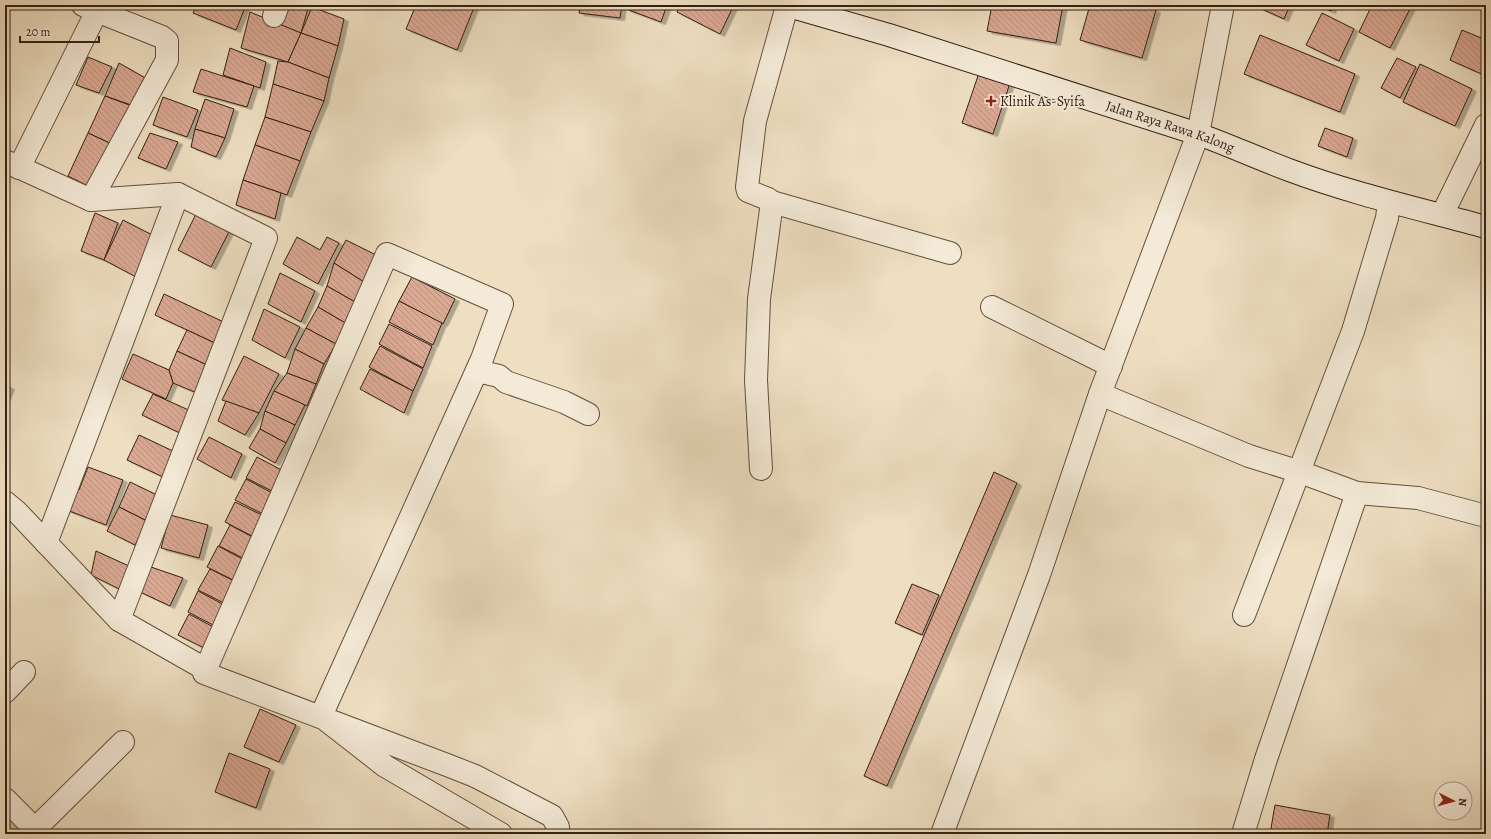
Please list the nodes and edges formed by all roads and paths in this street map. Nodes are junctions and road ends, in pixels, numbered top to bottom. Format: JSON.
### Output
{"nodes":[{"id":1,"x":786,"y":5,"type":"edge"},
{"id":2,"x":1223,"y":5,"type":"edge"},
{"id":3,"x":90,"y":8,"type":"edge"},
{"id":4,"x":1486,"y":125,"type":"edge"},
{"id":5,"x":1198,"y":134,"type":"junction"},
{"id":6,"x":12,"y":164,"type":"edge"},
{"id":7,"x":178,"y":194,"type":"junction"},
{"id":8,"x":91,"y":200,"type":"junction"},
{"id":9,"x":772,"y":202,"type":"junction"},
{"id":10,"x":1389,"y":202,"type":"junction"},
{"id":11,"x":1442,"y":215,"type":"junction"},
{"id":12,"x":1486,"y":227,"type":"edge"},
{"id":13,"x":950,"y":253,"type":"dead end"},
{"id":14,"x":992,"y":307,"type":"dead end"},
{"id":15,"x":1110,"y":366,"type":"junction"},
{"id":16,"x":477,"y":371,"type":"junction"},
{"id":17,"x":1100,"y":394,"type":"junction"},
{"id":18,"x":588,"y":414,"type":"dead end"},
{"id":19,"x":761,"y":469,"type":"dead end"},
{"id":20,"x":1300,"y":472,"type":"junction"},
{"id":21,"x":1357,"y":493,"type":"junction"},
{"id":22,"x":5,"y":502,"type":"edge"},
{"id":23,"x":1486,"y":516,"type":"edge"},
{"id":24,"x":46,"y":543,"type":"junction"},
{"id":25,"x":1244,"y":615,"type":"dead end"},
{"id":26,"x":119,"y":620,"type":"junction"},
{"id":27,"x":198,"y":665,"type":"dead end"},
{"id":28,"x":24,"y":672,"type":"dead end"},
{"id":29,"x":5,"y":692,"type":"edge"},
{"id":30,"x":321,"y":716,"type":"junction"},
{"id":31,"x":123,"y":742,"type":"dead end"},
{"id":32,"x":5,"y":799,"type":"edge"},
{"id":33,"x":37,"y":831,"type":"edge"},
{"id":34,"x":501,"y":834,"type":"edge"},
{"id":35,"x":558,"y":834,"type":"edge"},
{"id":36,"x":942,"y":834,"type":"edge"},
{"id":37,"x":1243,"y":834,"type":"edge"}],
"edges":[{"from":1,"to":5,"type":"street","name":"Jalan Raya Rawa Kalong"},
{"from":1,"to":9,"type":"street"},
{"from":2,"to":5,"type":"street"},
{"from":3,"to":6,"type":"street"},
{"from":3,"to":8,"type":"street"},
{"from":4,"to":11,"type":"street"},
{"from":5,"to":10,"type":"street","name":"Jalan Raya Rawa Kalong"},
{"from":5,"to":15,"type":"street"},
{"from":6,"to":8,"type":"street"},
{"from":7,"to":8,"type":"street"},
{"from":7,"to":24,"type":"street"},
{"from":7,"to":26,"type":"street"},
{"from":9,"to":13,"type":"street"},
{"from":9,"to":19,"type":"street"},
{"from":10,"to":11,"type":"street","name":"Jalan Raya Rawa Kalong"},
{"from":10,"to":20,"type":"street"},
{"from":11,"to":12,"type":"street","name":"Jalan Raya Rawa Kalong"},
{"from":14,"to":15,"type":"street"},
{"from":15,"to":17,"type":"street"},
{"from":16,"to":18,"type":"street"},
{"from":16,"to":30,"type":"street"},
{"from":16,"to":30,"type":"street"},
{"from":17,"to":20,"type":"street"},
{"from":17,"to":36,"type":"street"},
{"from":20,"to":21,"type":"street"},
{"from":20,"to":25,"type":"street"},
{"from":21,"to":23,"type":"street"},
{"from":21,"to":37,"type":"street"},
{"from":22,"to":24,"type":"street"},
{"from":24,"to":26,"type":"street"},
{"from":26,"to":27,"type":"street"},
{"from":28,"to":29,"type":"street"},
{"from":30,"to":34,"type":"street"},
{"from":30,"to":35,"type":"street"},
{"from":31,"to":33,"type":"street"},
{"from":32,"to":33,"type":"street"}]}
